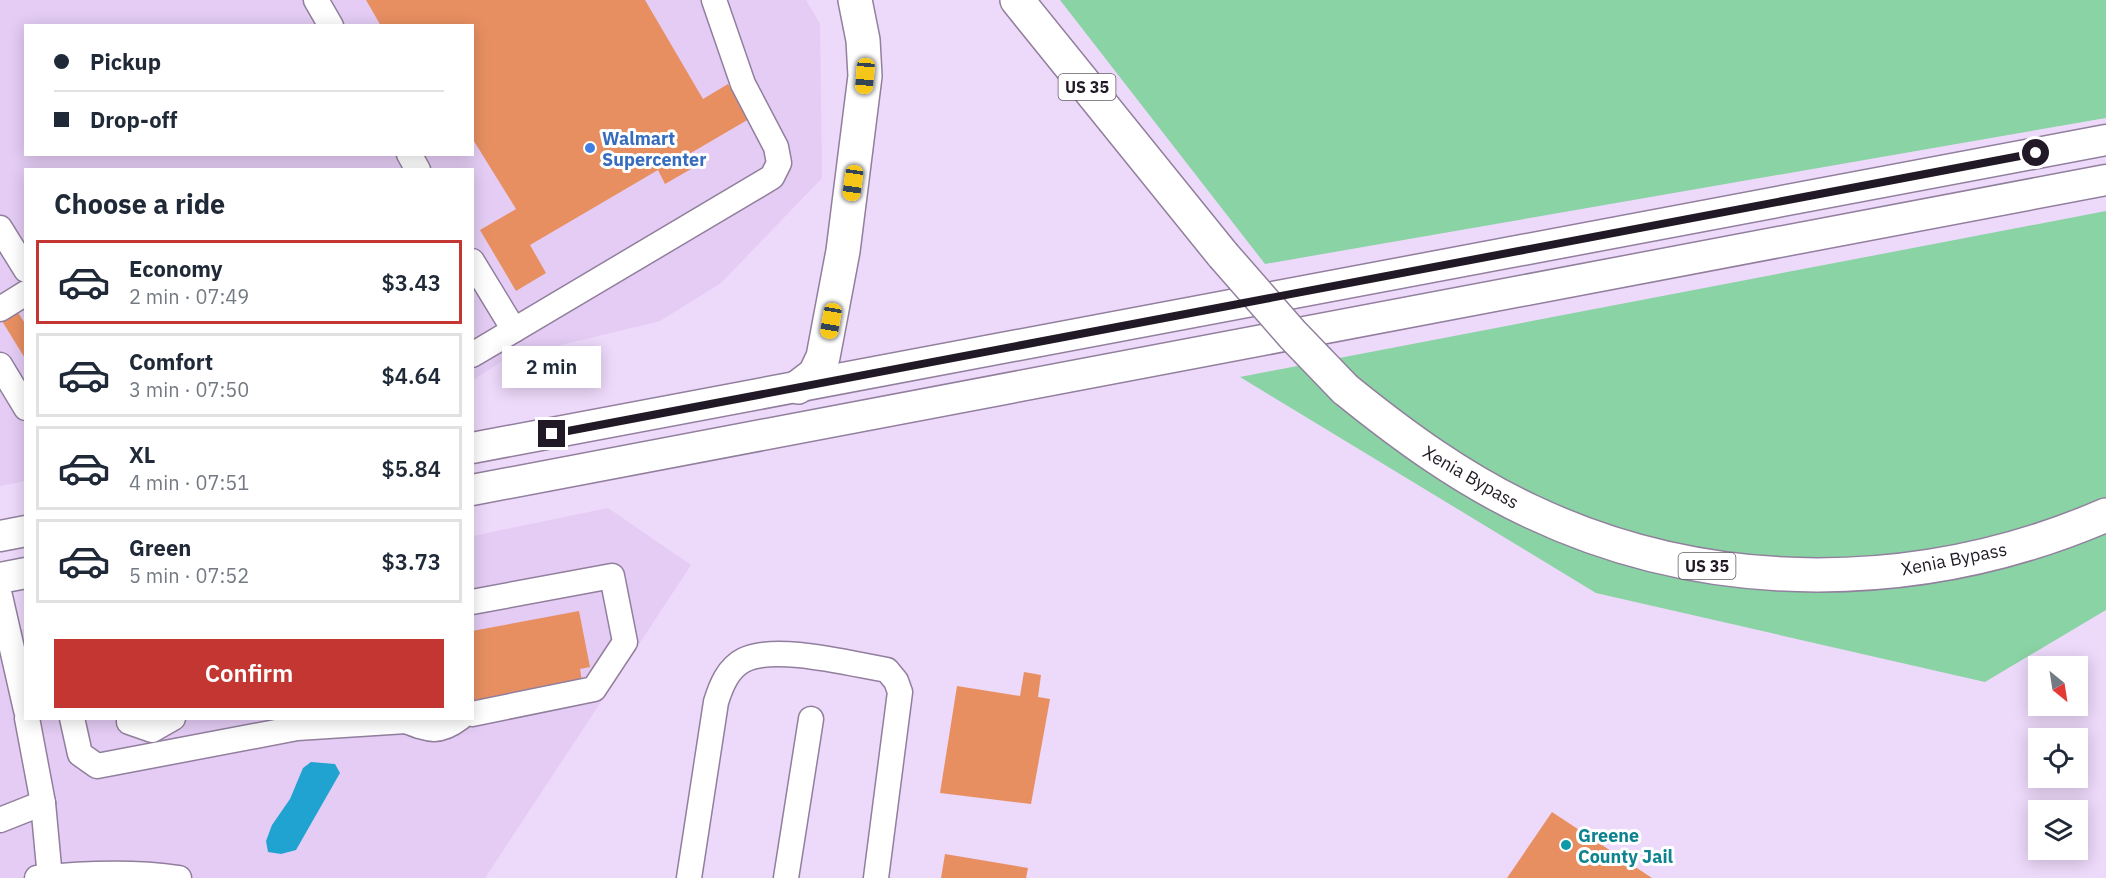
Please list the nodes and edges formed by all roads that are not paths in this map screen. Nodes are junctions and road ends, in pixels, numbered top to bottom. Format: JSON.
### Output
{"nodes":[{"id":1,"x":316,"y":0,"type":"edge"},
{"id":2,"x":714,"y":0,"type":"edge"},
{"id":3,"x":855,"y":0,"type":"edge"},
{"id":4,"x":1017,"y":0,"type":"edge"},
{"id":5,"x":330,"y":24,"type":"edge"},
{"id":6,"x":2106,"y":140,"type":"edge"},
{"id":7,"x":2106,"y":180,"type":"edge"},
{"id":8,"x":0,"y":228,"type":"edge"},
{"id":9,"x":474,"y":264,"type":"edge"},
{"id":10,"x":24,"y":267,"type":"edge"},
{"id":11,"x":24,"y":297,"type":"edge"},
{"id":12,"x":0,"y":309,"type":"edge"},
{"id":13,"x":514,"y":330,"type":"junction"},
{"id":14,"x":474,"y":355,"type":"edge"},
{"id":15,"x":0,"y":365,"type":"edge"},
{"id":16,"x":798,"y":387,"type":"junction"},
{"id":17,"x":24,"y":405,"type":"edge"},
{"id":18,"x":474,"y":448,"type":"edge"},
{"id":19,"x":474,"y":490,"type":"edge"},
{"id":20,"x":2106,"y":515,"type":"edge"},
{"id":21,"x":24,"y":531,"type":"edge"},
{"id":22,"x":0,"y":536,"type":"edge"},
{"id":23,"x":24,"y":573,"type":"edge"},
{"id":24,"x":0,"y":578,"type":"edge"},
{"id":25,"x":0,"y":596,"type":"edge"},
{"id":26,"x":474,"y":602,"type":"edge"},
{"id":27,"x":24,"y":701,"type":"edge"},
{"id":28,"x":474,"y":714,"type":"edge"},
{"id":29,"x":811,"y":719,"type":"dead end"},
{"id":30,"x":27,"y":720,"type":"edge"},
{"id":31,"x":72,"y":720,"type":"edge"},
{"id":32,"x":129,"y":720,"type":"edge"},
{"id":33,"x":406,"y":720,"type":"edge"},
{"id":34,"x":457,"y":720,"type":"edge"},
{"id":35,"x":163,"y":724,"type":"edge"},
{"id":36,"x":255,"y":727,"type":"edge"},
{"id":37,"x":158,"y":754,"type":"junction"},
{"id":38,"x":43,"y":802,"type":"junction"},
{"id":39,"x":0,"y":820,"type":"edge"},
{"id":40,"x":46,"y":878,"type":"edge"},
{"id":41,"x":180,"y":878,"type":"edge"},
{"id":42,"x":689,"y":878,"type":"edge"},
{"id":43,"x":786,"y":878,"type":"edge"},
{"id":44,"x":876,"y":878,"type":"edge"}],
"edges":[{"from":1,"to":5,"type":"street"},
{"from":2,"to":13,"type":"street"},
{"from":3,"to":16,"type":"highway"},
{"from":4,"to":20,"type":"highway","name":"Xenia Bypass","number":"US 35","bridge":true},
{"from":6,"to":16,"type":"main road"},
{"from":7,"to":19,"type":"main road"},
{"from":8,"to":10,"type":"street"},
{"from":9,"to":13,"type":"street"},
{"from":11,"to":12,"type":"street"},
{"from":13,"to":14,"type":"street"},
{"from":15,"to":17,"type":"street"},
{"from":16,"to":18,"type":"main road"},
{"from":21,"to":22,"type":"main road"},
{"from":23,"to":24,"type":"main road"},
{"from":25,"to":27,"type":"street"},
{"from":26,"to":28,"type":"street"},
{"from":29,"to":43,"type":"street"},
{"from":30,"to":38,"type":"street"},
{"from":31,"to":37,"type":"street"},
{"from":32,"to":35,"type":"street"},
{"from":33,"to":34,"type":"street"},
{"from":33,"to":36,"type":"street"},
{"from":35,"to":37,"type":"street"},
{"from":36,"to":37,"type":"street"},
{"from":38,"to":39,"type":"street"},
{"from":38,"to":40,"type":"street"},
{"from":40,"to":41,"type":"street"},
{"from":42,"to":44,"type":"street"}]}
